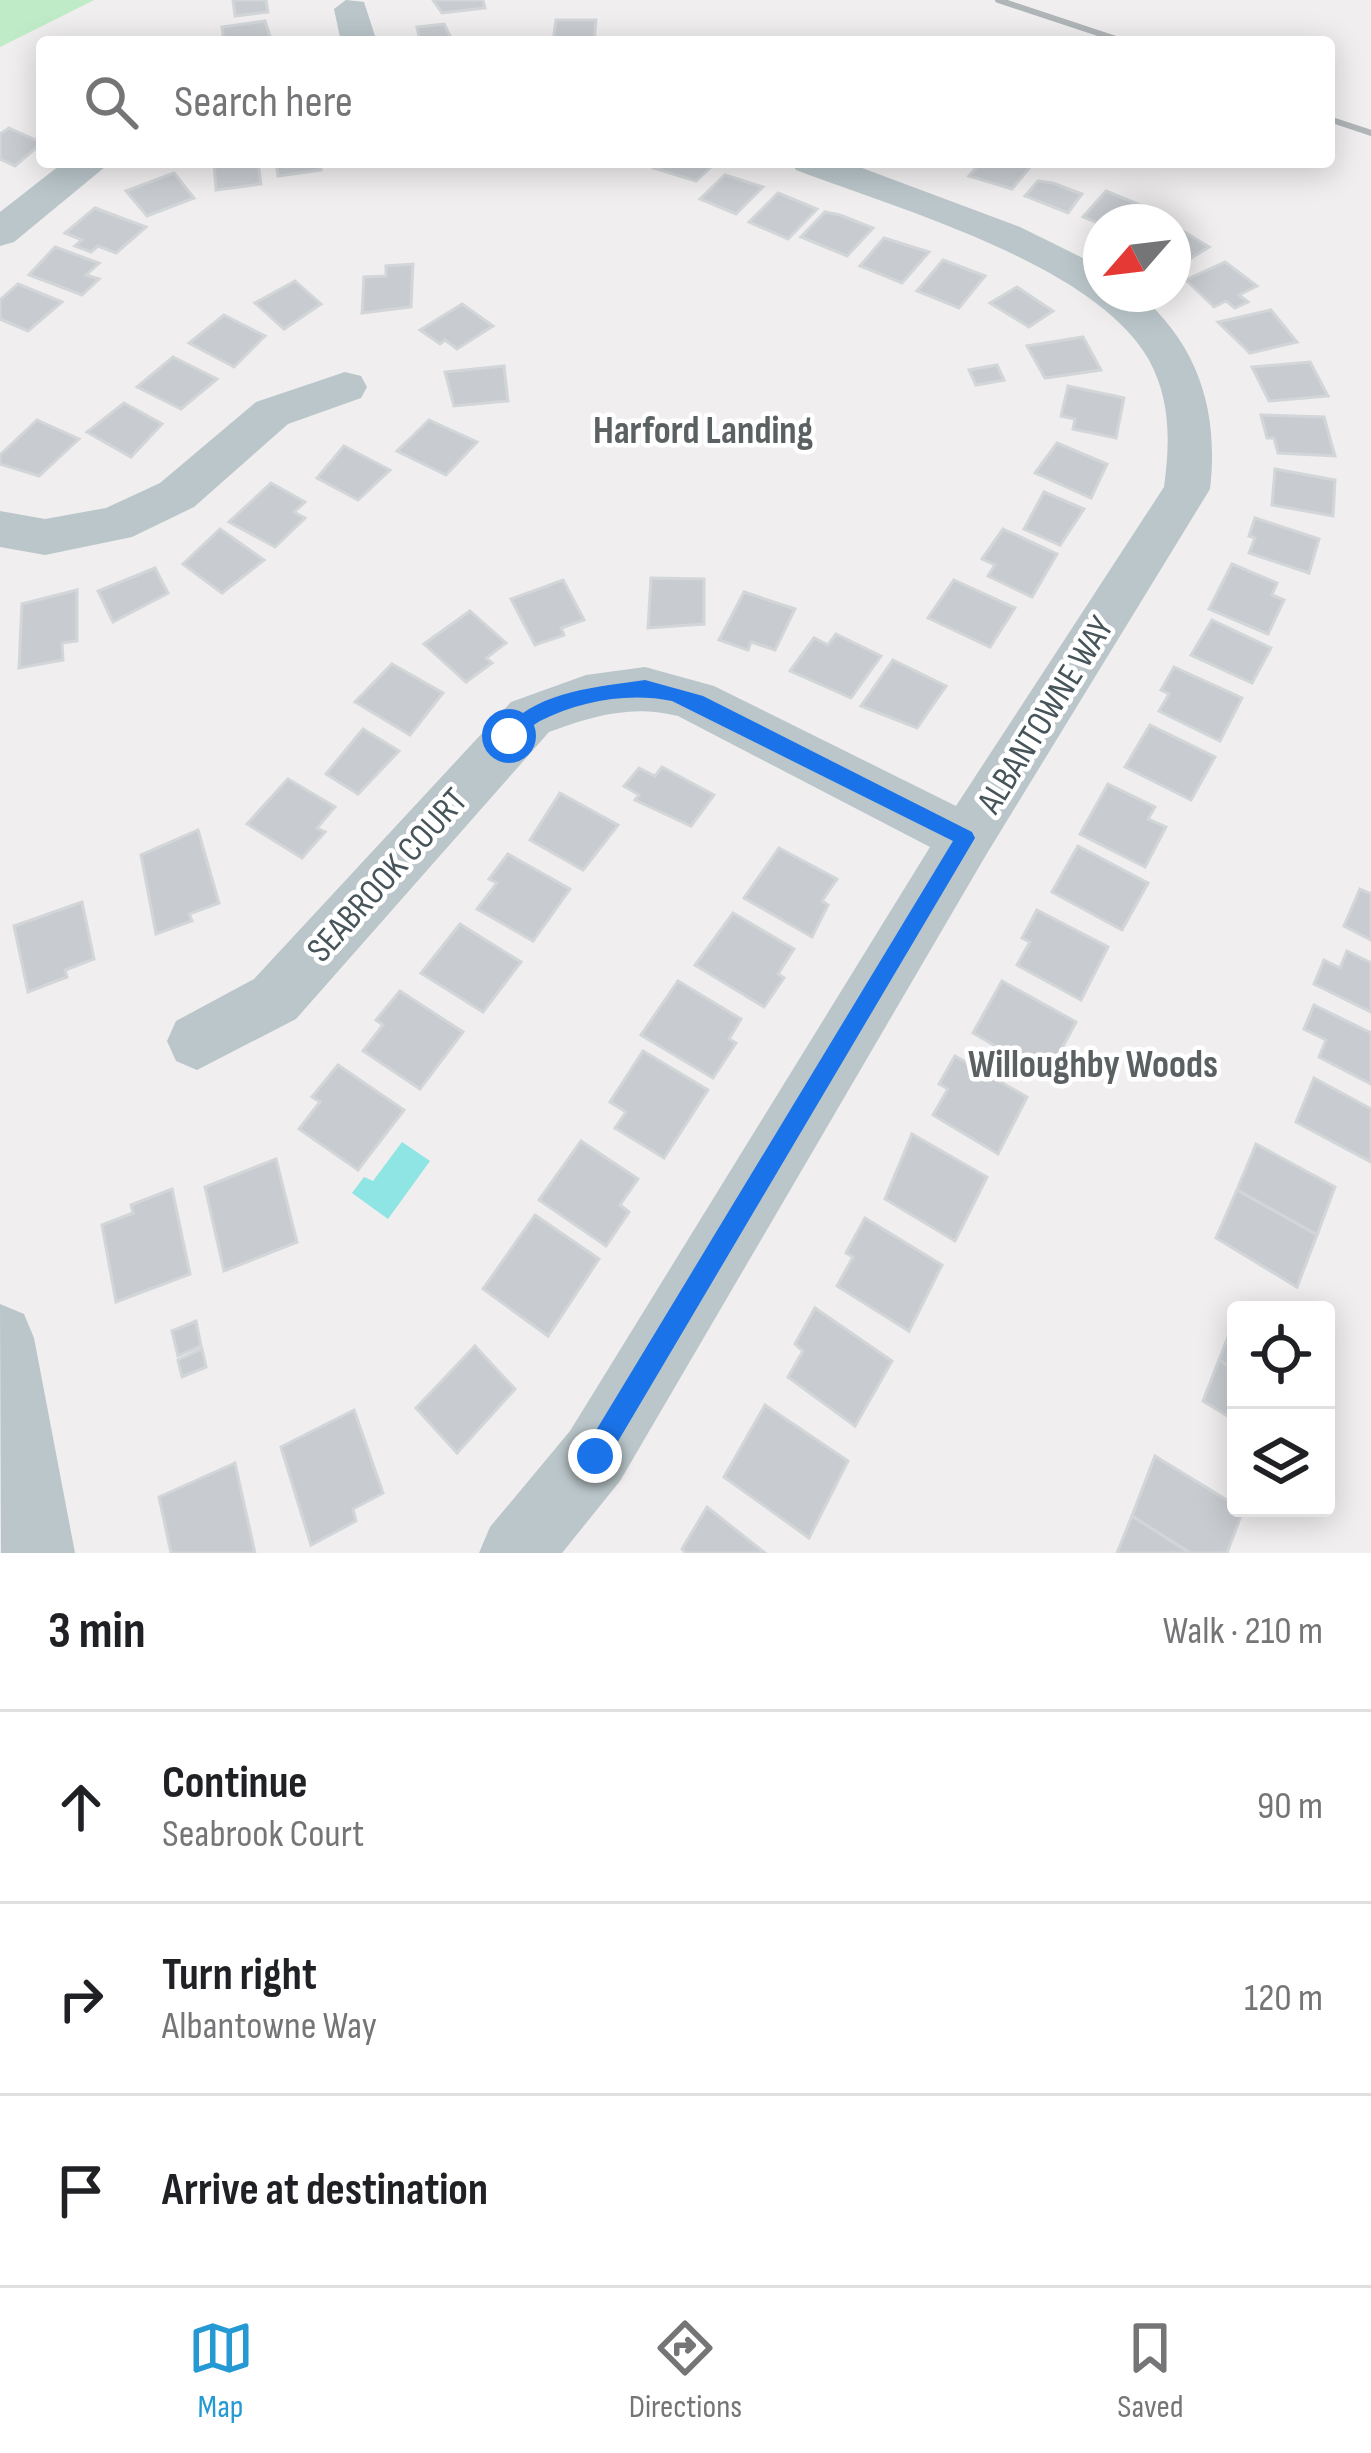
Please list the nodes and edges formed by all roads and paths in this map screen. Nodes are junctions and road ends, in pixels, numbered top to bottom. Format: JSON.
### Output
{"nodes":[{"id":1,"x":83,"y":168,"type":"edge"},
{"id":2,"x":826,"y":168,"type":"edge"},
{"id":3,"x":0,"y":233,"type":"edge"},
{"id":4,"x":1083,"y":275,"type":"edge"},
{"id":5,"x":1136,"y":312,"type":"edge"},
{"id":6,"x":345,"y":386,"type":"dead end"},
{"id":7,"x":0,"y":529,"type":"edge"},
{"id":8,"x":965,"y":838,"type":"junction"},
{"id":9,"x":197,"y":1042,"type":"dead end"},
{"id":10,"x":0,"y":1338,"type":"edge"},
{"id":11,"x":38,"y":1553,"type":"edge"},
{"id":12,"x":516,"y":1553,"type":"edge"}],
"edges":[{"from":1,"to":3,"type":"street"},
{"from":2,"to":4,"type":"street"},
{"from":5,"to":8,"type":"street","name":"ALBANTOWNE WAY"},
{"from":6,"to":7,"type":"street"},
{"from":8,"to":9,"type":"street","name":"SEABROOK COURT"},
{"from":8,"to":12,"type":"street","name":"ALBANTOWNE WAY"},
{"from":10,"to":11,"type":"street"}]}
